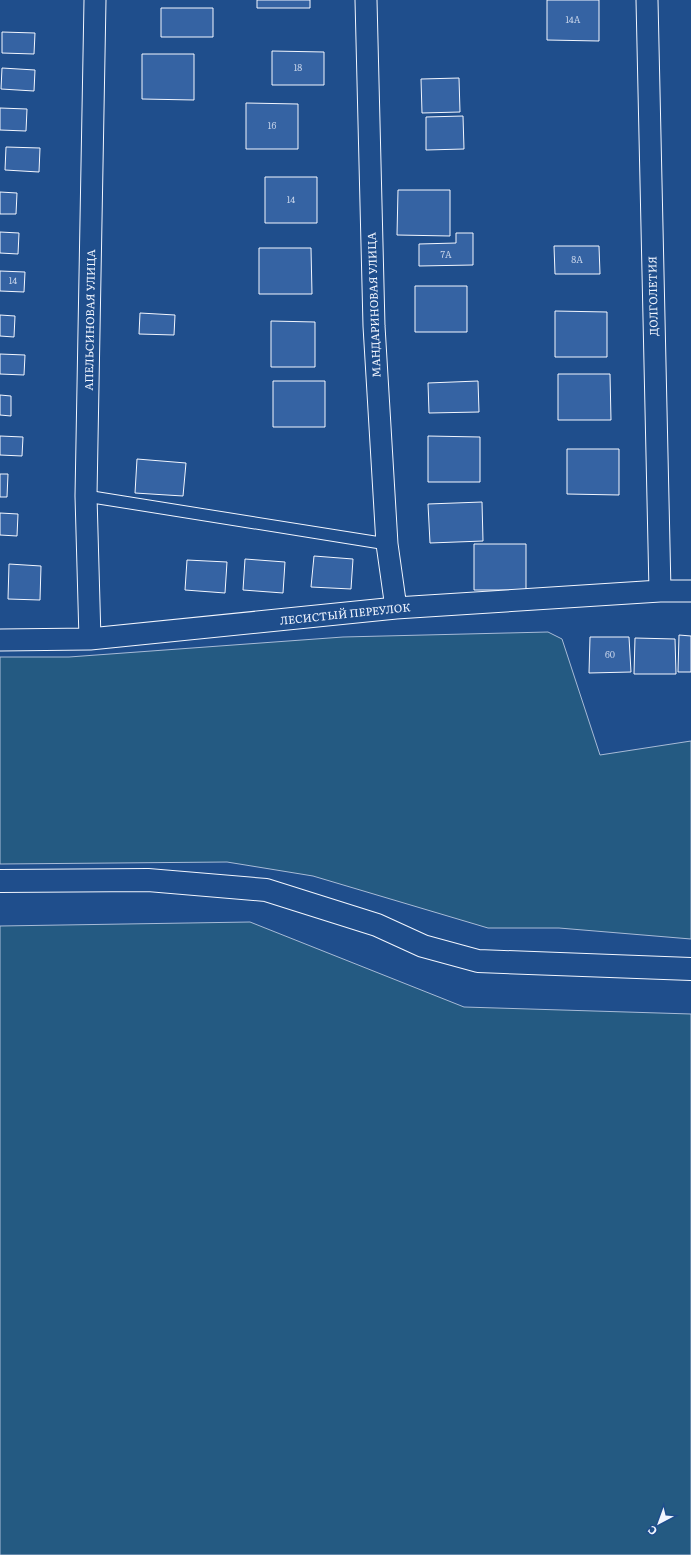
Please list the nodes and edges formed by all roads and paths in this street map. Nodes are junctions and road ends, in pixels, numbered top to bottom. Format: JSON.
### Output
{"nodes":[{"id":1,"x":95,"y":0,"type":"edge"},
{"id":2,"x":366,"y":0,"type":"edge"},
{"id":3,"x":646,"y":0,"type":"edge"},
{"id":4,"x":86,"y":496,"type":"junction"},
{"id":5,"x":387,"y":544,"type":"junction"},
{"id":6,"x":660,"y":591,"type":"junction"},
{"id":7,"x":691,"y":591,"type":"edge"},
{"id":8,"x":396,"y":608,"type":"junction"},
{"id":9,"x":90,"y":639,"type":"junction"},
{"id":10,"x":0,"y":640,"type":"edge"},
{"id":11,"x":0,"y":881,"type":"edge"},
{"id":12,"x":691,"y":969,"type":"edge"}],
"edges":[{"from":1,"to":4,"type":"street","name":"АПЕЛЬСИНОВАЯ УЛИЦА"},
{"from":2,"to":5,"type":"street","name":"МАНДАРИНОВАЯ УЛИЦА"},
{"from":3,"to":6,"type":"street","name":"ДОЛГОЛЕТИЯ"},
{"from":4,"to":5,"type":"lane"},
{"from":4,"to":9,"type":"street","name":"АПЕЛЬСИНОВАЯ УЛИЦА"},
{"from":5,"to":8,"type":"street","name":"МАНДАРИНОВАЯ УЛИЦА"},
{"from":6,"to":7,"type":"street","name":"ЛЕСИСТЫЙ ПЕРЕУЛОК"},
{"from":6,"to":8,"type":"street","name":"ЛЕСИСТЫЙ ПЕРЕУЛОК"},
{"from":8,"to":9,"type":"street","name":"ЛЕСИСТЫЙ ПЕРЕУЛОК"},
{"from":9,"to":10,"type":"street","name":"ЛЕСИСТЫЙ ПЕРЕУЛОК"},
{"from":11,"to":12,"type":"main road"}]}
